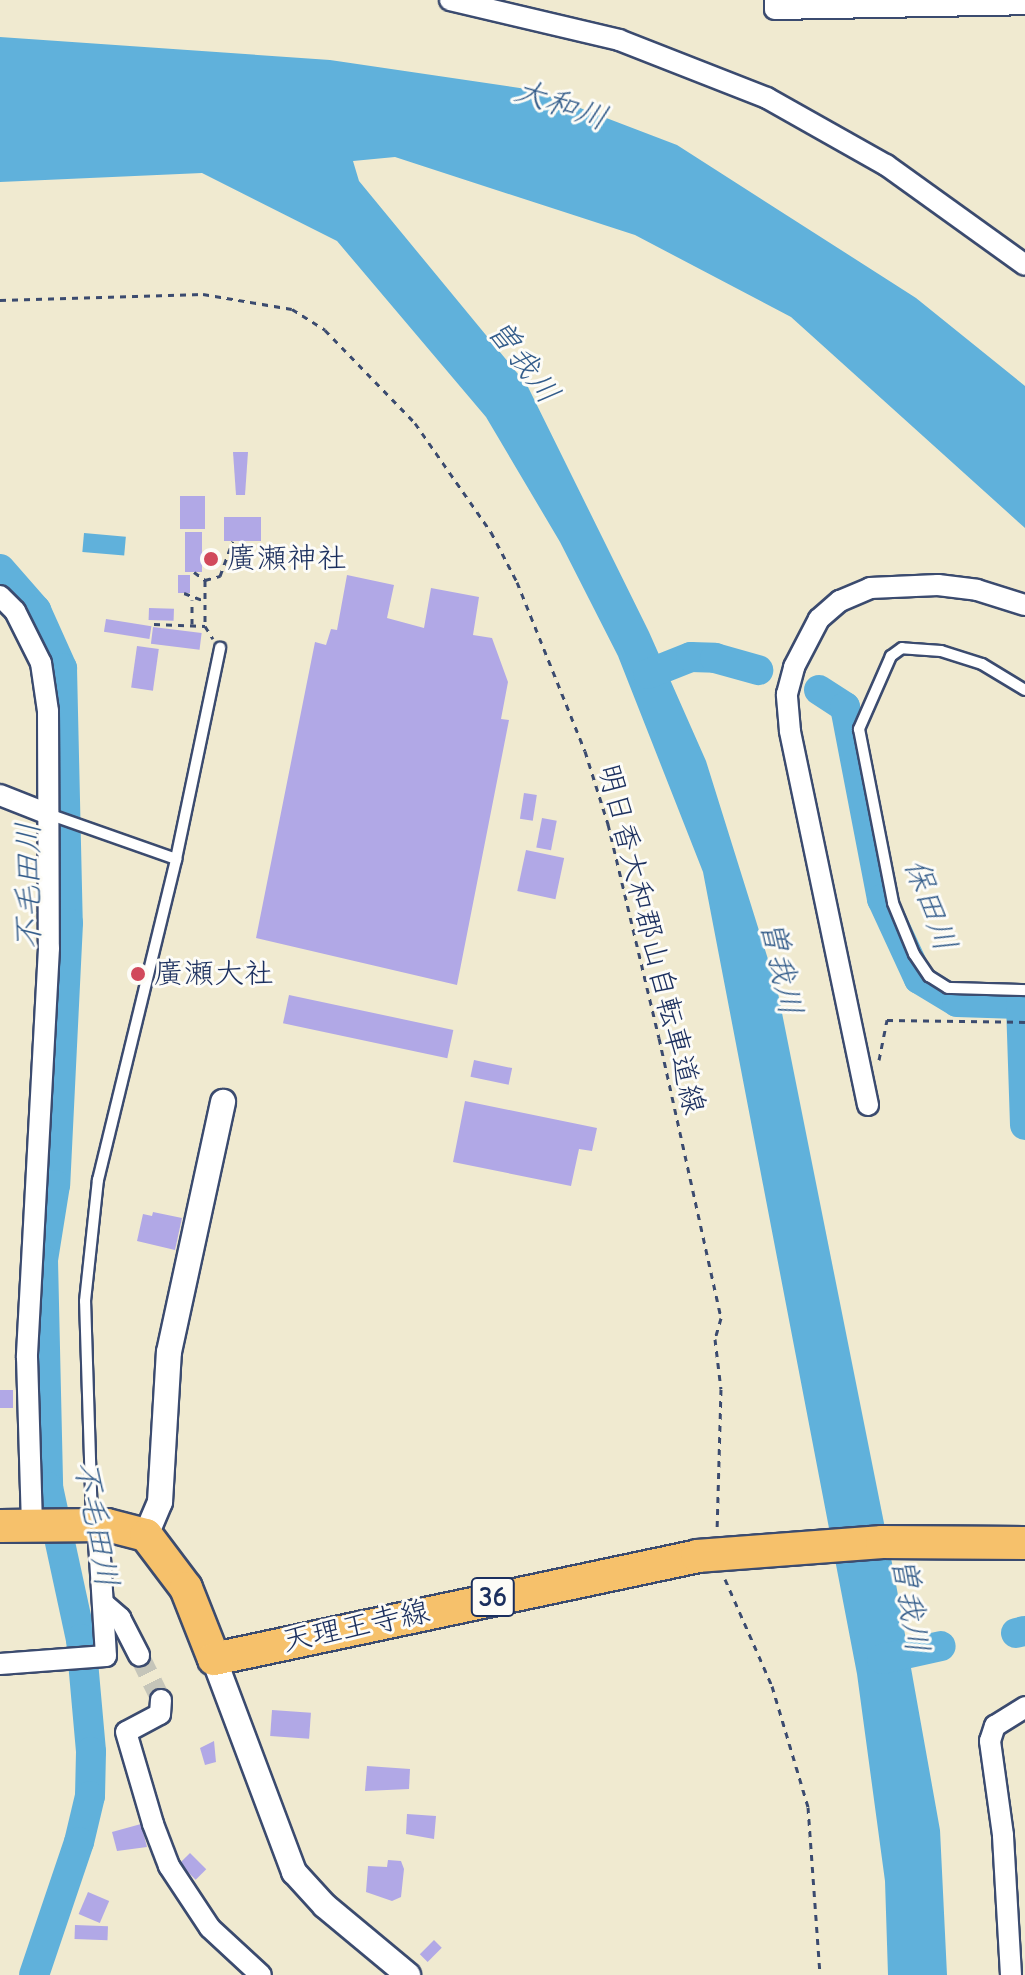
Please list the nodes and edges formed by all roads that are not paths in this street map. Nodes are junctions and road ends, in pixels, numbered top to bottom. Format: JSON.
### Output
{"nodes":[{"id":1,"x":450,"y":0,"type":"edge"},
{"id":2,"x":775,"y":0,"type":"edge"},
{"id":3,"x":1025,"y":4,"type":"edge"},
{"id":4,"x":1025,"y":265,"type":"edge"},
{"id":5,"x":0,"y":596,"type":"edge"},
{"id":6,"x":1025,"y":605,"type":"edge"},
{"id":7,"x":220,"y":648,"type":"road end"},
{"id":8,"x":1025,"y":690,"type":"edge"},
{"id":9,"x":0,"y":795,"type":"edge"},
{"id":10,"x":48,"y":814,"type":"junction"},
{"id":11,"x":176,"y":859,"type":"junction"},
{"id":12,"x":1025,"y":990,"type":"edge"},
{"id":13,"x":223,"y":1102,"type":"dead end"},
{"id":14,"x":868,"y":1105,"type":"road end"},
{"id":15,"x":55,"y":1525,"type":"edge"},
{"id":16,"x":146,"y":1535,"type":"junction"},
{"id":17,"x":1025,"y":1543,"type":"edge"},
{"id":18,"x":103,"y":1603,"type":"junction"},
{"id":19,"x":139,"y":1655,"type":"tunnel mouth"},
{"id":20,"x":214,"y":1659,"type":"junction"},
{"id":21,"x":0,"y":1664,"type":"edge"},
{"id":22,"x":161,"y":1700,"type":"dead end"},
{"id":23,"x":1025,"y":1707,"type":"edge"},
{"id":24,"x":261,"y":1975,"type":"edge"},
{"id":25,"x":408,"y":1975,"type":"edge"},
{"id":26,"x":1011,"y":1975,"type":"edge"}],
"edges":[{"from":1,"to":4,"type":"street"},
{"from":2,"to":3,"type":"street"},
{"from":5,"to":10,"type":"street"},
{"from":6,"to":14,"type":"street"},
{"from":7,"to":11,"type":"lane"},
{"from":8,"to":12,"type":"lane"},
{"from":9,"to":10,"type":"street"},
{"from":10,"to":11,"type":"lane"},
{"from":10,"to":15,"type":"street"},
{"from":11,"to":15,"type":"lane"},
{"from":13,"to":16,"type":"street"},
{"from":15,"to":16,"type":"main road"},
{"from":15,"to":18,"type":"street"},
{"from":16,"to":20,"type":"main road"},
{"from":17,"to":20,"type":"main road","name":"天理王寺線","number":"36"},
{"from":18,"to":19,"type":"street"},
{"from":18,"to":21,"type":"street"},
{"from":20,"to":25,"type":"street"},
{"from":22,"to":24,"type":"street"},
{"from":23,"to":26,"type":"street"}]}
